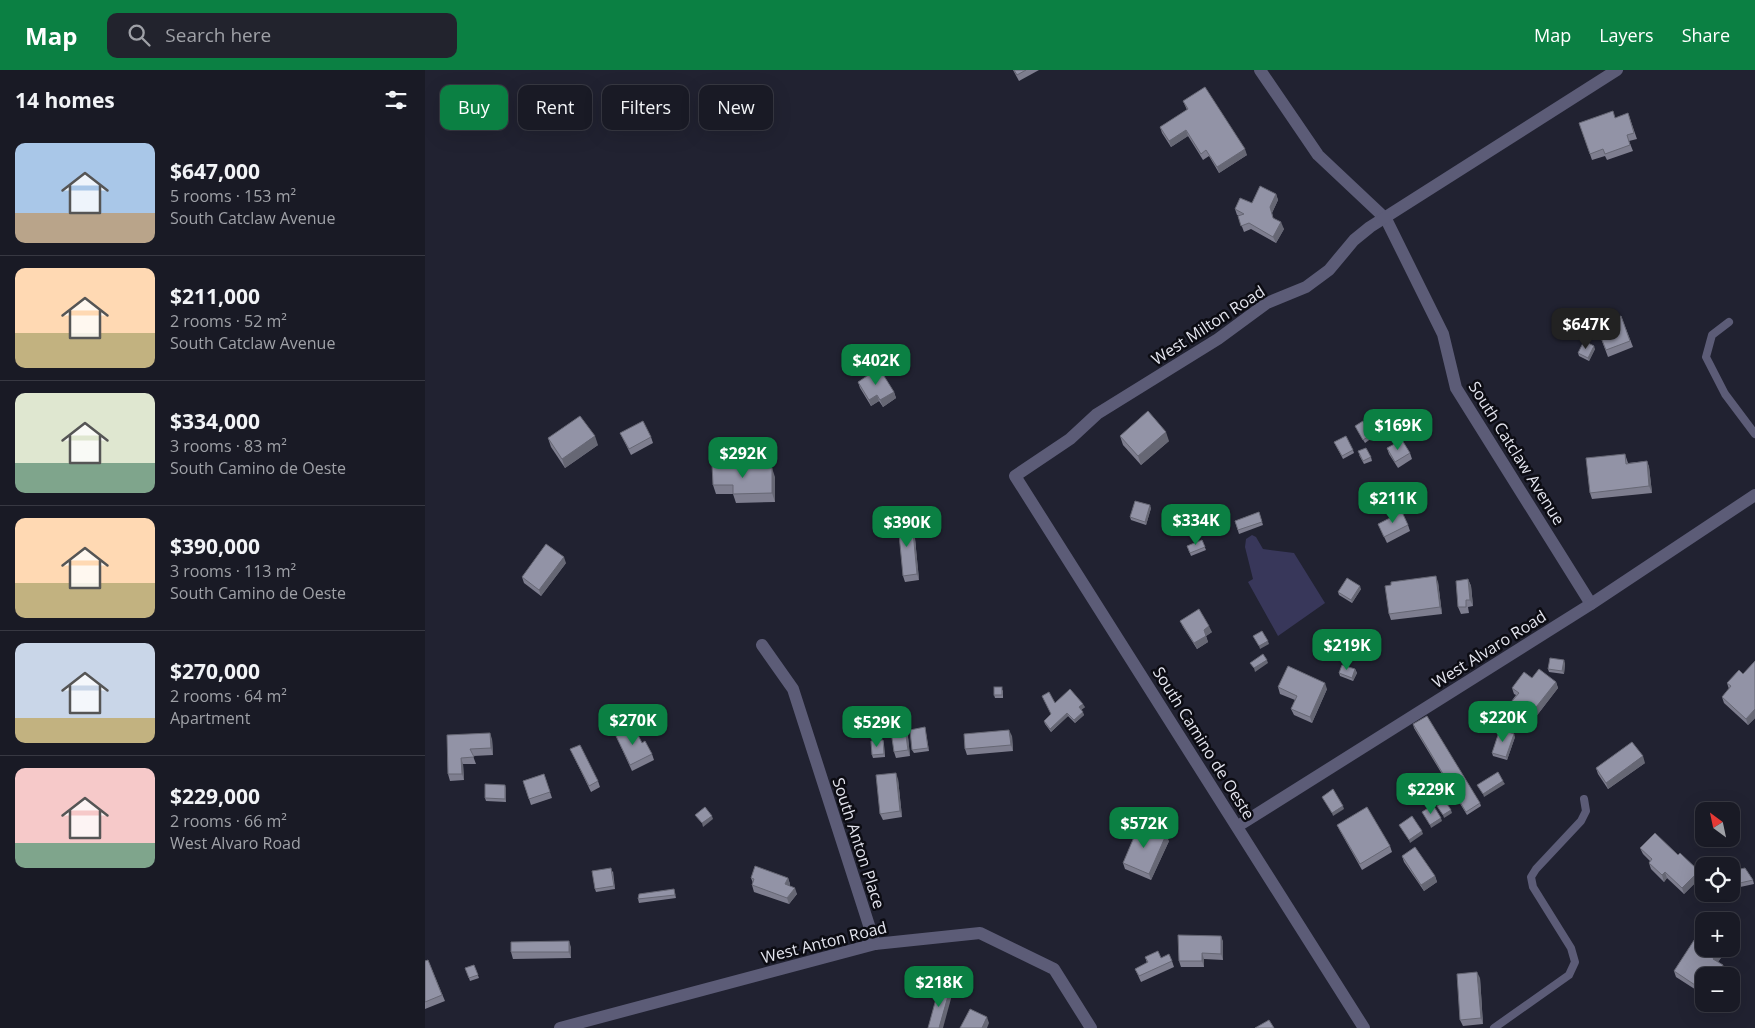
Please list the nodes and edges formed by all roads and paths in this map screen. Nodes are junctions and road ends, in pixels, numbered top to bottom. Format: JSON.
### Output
{"nodes":[{"id":1,"x":1261,"y":70,"type":"edge"},
{"id":2,"x":1617,"y":70,"type":"edge"},
{"id":3,"x":1386,"y":219,"type":"junction"},
{"id":4,"x":1729,"y":322,"type":"dead end"},
{"id":5,"x":1755,"y":434,"type":"edge"},
{"id":6,"x":1015,"y":476,"type":"joint"},
{"id":7,"x":1755,"y":495,"type":"edge"},
{"id":8,"x":1591,"y":604,"type":"junction"},
{"id":9,"x":762,"y":644,"type":"dead end"},
{"id":10,"x":1584,"y":799,"type":"dead end"},
{"id":11,"x":1238,"y":826,"type":"junction"},
{"id":12,"x":875,"y":944,"type":"junction"},
{"id":13,"x":560,"y":1028,"type":"edge"},
{"id":14,"x":1091,"y":1028,"type":"edge"},
{"id":15,"x":1364,"y":1028,"type":"edge"},
{"id":16,"x":1494,"y":1028,"type":"edge"}],
"edges":[{"from":1,"to":3,"type":"street","name":"South Catclaw Avenue"},
{"from":2,"to":3,"type":"street","name":"West Milton Road"},
{"from":3,"to":6,"type":"street","name":"West Milton Road"},
{"from":3,"to":8,"type":"street","name":"South Catclaw Avenue"},
{"from":4,"to":5,"type":"lane"},
{"from":6,"to":11,"type":"street","name":"South Camino de Oeste"},
{"from":7,"to":8,"type":"street","name":"West Alvaro Road"},
{"from":8,"to":11,"type":"street","name":"West Alvaro Road"},
{"from":9,"to":12,"type":"street","name":"South Anton Place"},
{"from":10,"to":16,"type":"lane"},
{"from":11,"to":15,"type":"street","name":"South Camino de Oeste"},
{"from":12,"to":13,"type":"street","name":"West Anton Road"},
{"from":12,"to":14,"type":"street","name":"West Anton Road"}]}
